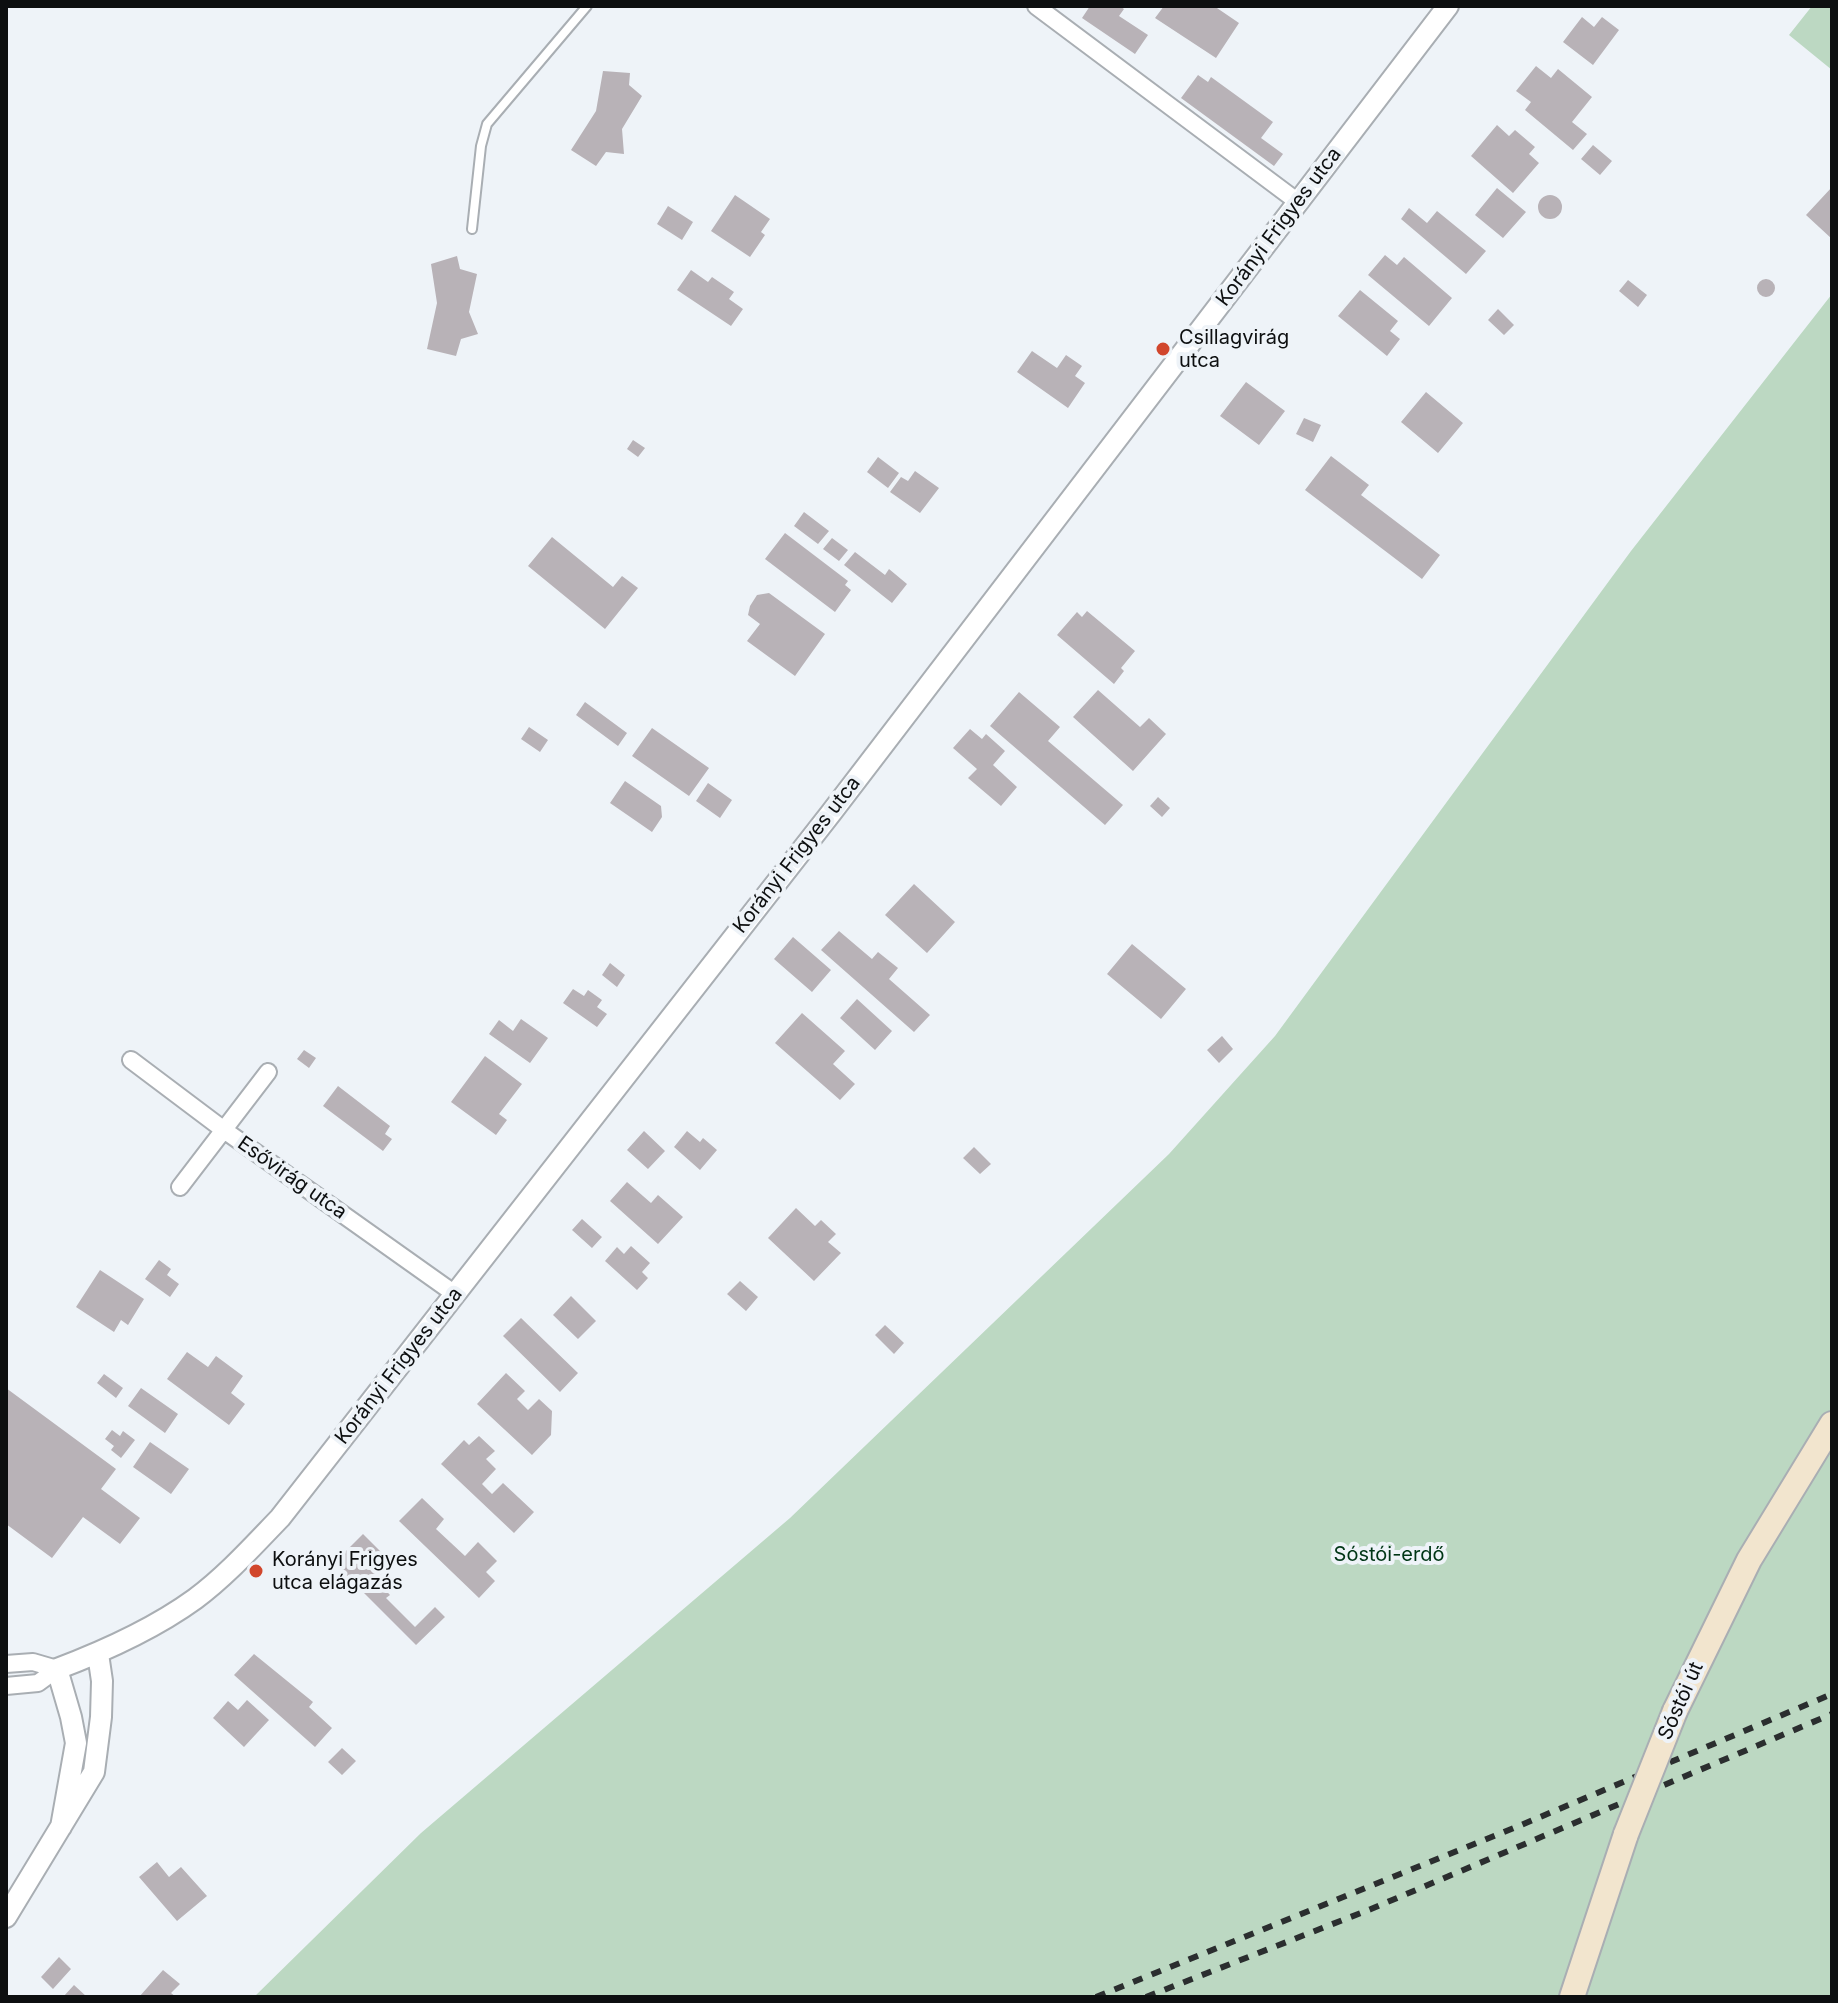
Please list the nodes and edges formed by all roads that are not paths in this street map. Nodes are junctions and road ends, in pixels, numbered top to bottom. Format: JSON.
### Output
{"nodes":[{"id":1,"x":587,"y":6,"type":"edge"},
{"id":2,"x":1036,"y":6,"type":"edge"},
{"id":3,"x":1448,"y":6,"type":"edge"},
{"id":4,"x":1298,"y":202,"type":"junction"},
{"id":5,"x":472,"y":229,"type":"dead end"},
{"id":6,"x":131,"y":1060,"type":"dead end"},
{"id":7,"x":268,"y":1072,"type":"dead end"},
{"id":8,"x":224,"y":1130,"type":"junction"},
{"id":9,"x":180,"y":1187,"type":"dead end"},
{"id":10,"x":455,"y":1294,"type":"junction"},
{"id":11,"x":1832,"y":1424,"type":"edge"},
{"id":12,"x":98,"y":1654,"type":"junction"},
{"id":13,"x":6,"y":1664,"type":"edge"},
{"id":14,"x":57,"y":1669,"type":"junction"},
{"id":15,"x":6,"y":1686,"type":"edge"},
{"id":16,"x":61,"y":1827,"type":"junction"},
{"id":17,"x":6,"y":1917,"type":"edge"},
{"id":18,"x":1572,"y":1997,"type":"edge"}],
"edges":[{"from":1,"to":5,"type":"lane"},
{"from":2,"to":4,"type":"street"},
{"from":3,"to":4,"type":"street","name":"Korányi Frigyes utca"},
{"from":4,"to":10,"type":"street","name":"Korányi Frigyes utca"},
{"from":6,"to":8,"type":"street","name":"Esővirág utca"},
{"from":7,"to":8,"type":"street"},
{"from":8,"to":9,"type":"street"},
{"from":8,"to":10,"type":"street","name":"Esővirág utca"},
{"from":10,"to":12,"type":"street","name":"Korányi Frigyes utca"},
{"from":11,"to":18,"type":"main road","name":"Sóstói út","bridge":true},
{"from":12,"to":14,"type":"street","name":"Korányi Frigyes utca"},
{"from":12,"to":16,"type":"street"},
{"from":13,"to":14,"type":"street"},
{"from":14,"to":15,"type":"street"},
{"from":14,"to":16,"type":"street"},
{"from":16,"to":17,"type":"street"}]}
